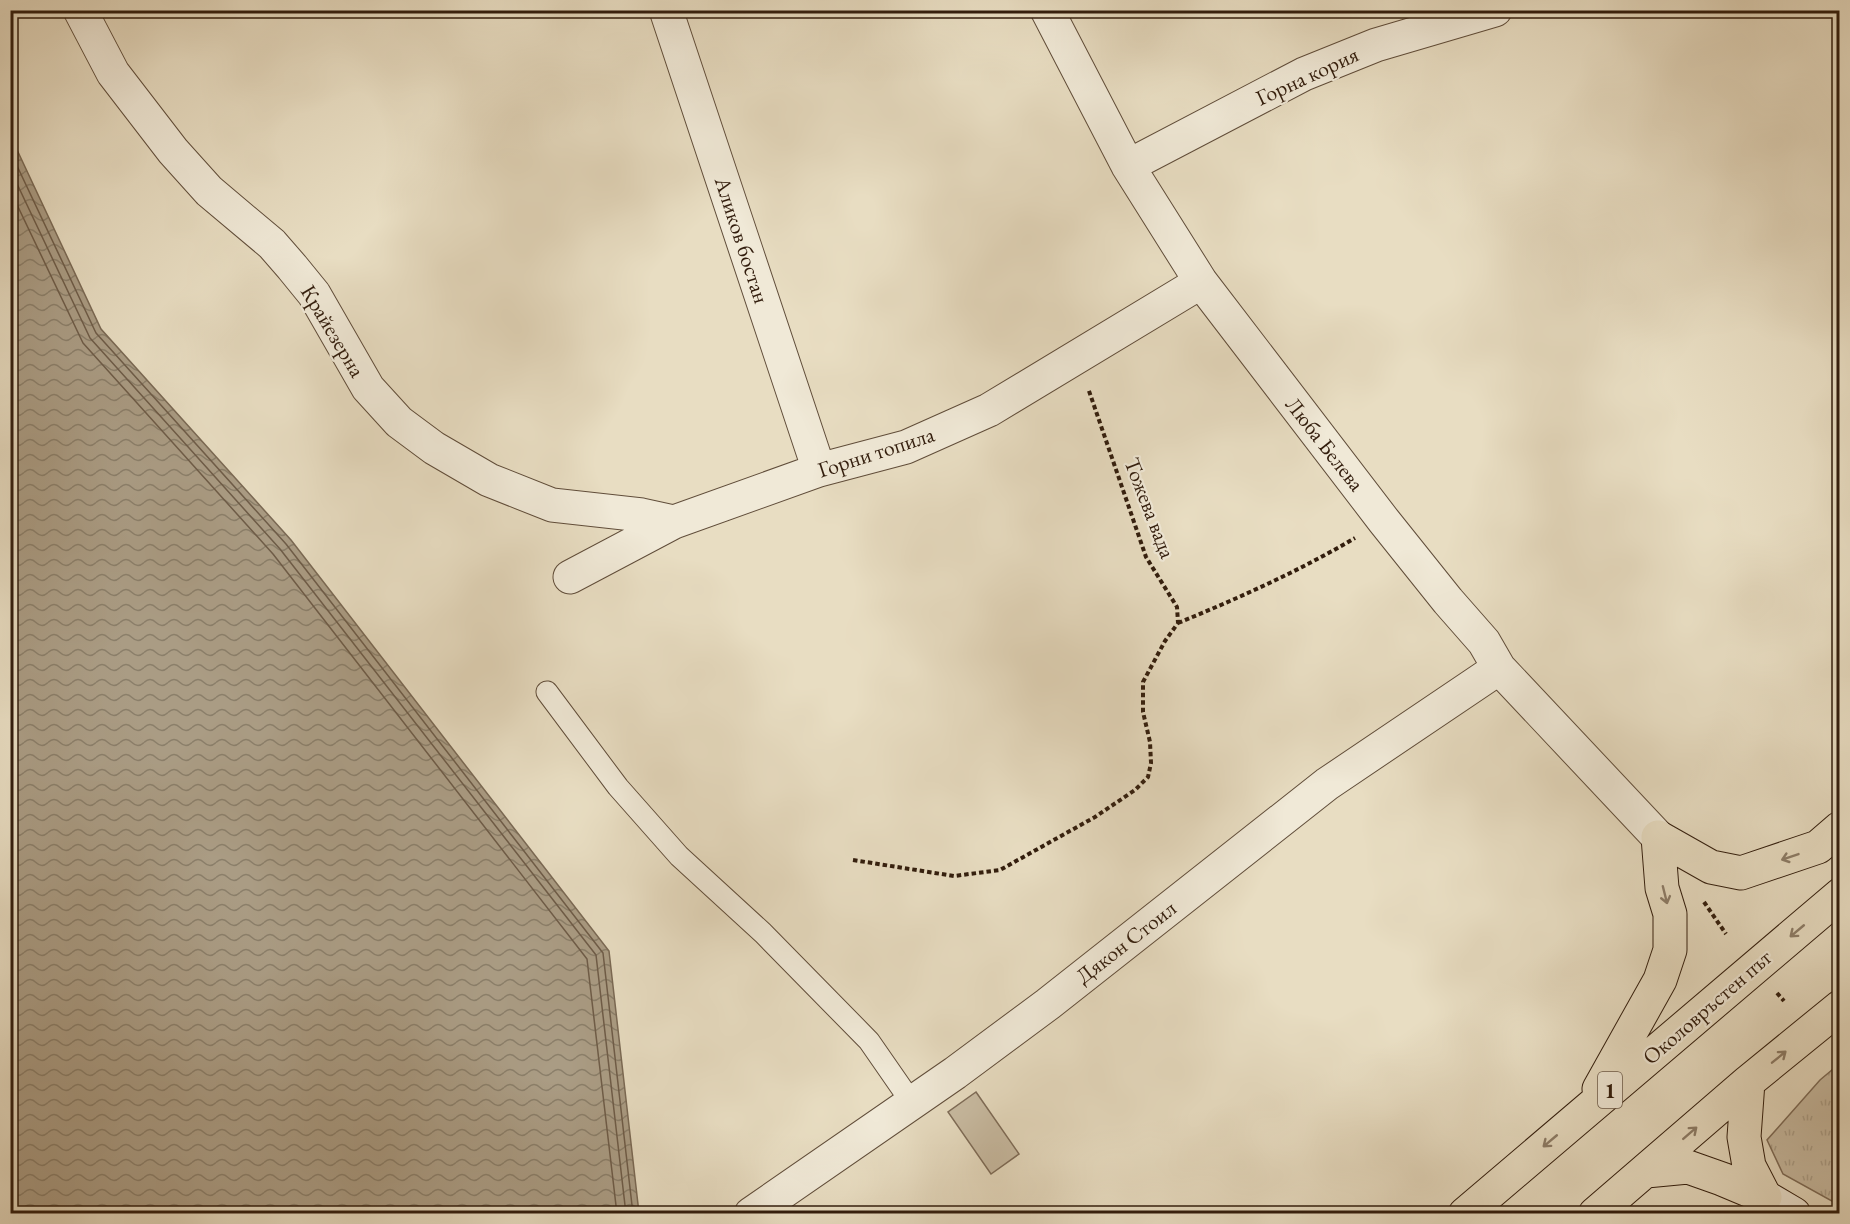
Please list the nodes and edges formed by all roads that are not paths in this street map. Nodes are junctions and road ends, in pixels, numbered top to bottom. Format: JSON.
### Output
{"nodes":[{"id":1,"x":80,"y":10,"type":"edge"},
{"id":2,"x":666,"y":10,"type":"edge"},
{"id":3,"x":1047,"y":10,"type":"edge"},
{"id":4,"x":1495,"y":10,"type":"edge"},
{"id":5,"x":1128,"y":166,"type":"junction"},
{"id":6,"x":1201,"y":282,"type":"junction"},
{"id":7,"x":819,"y":470,"type":"junction"},
{"id":8,"x":674,"y":522,"type":"junction"},
{"id":9,"x":570,"y":577,"type":"dead end"},
{"id":10,"x":1499,"y":668,"type":"junction"},
{"id":11,"x":547,"y":692,"type":"dead end"},
{"id":12,"x":1839,"y":828,"type":"edge"},
{"id":13,"x":1658,"y":837,"type":"junction"},
{"id":14,"x":1839,"y":895,"type":"edge"},
{"id":15,"x":1839,"y":1006,"type":"edge"},
{"id":16,"x":1748,"y":1082,"type":"junction"},
{"id":17,"x":912,"y":1103,"type":"junction"},
{"id":18,"x":1587,"y":1110,"type":"junction"},
{"id":19,"x":1646,"y":1171,"type":"junction"},
{"id":20,"x":1765,"y":1197,"type":"junction"},
{"id":21,"x":751,"y":1214,"type":"edge"},
{"id":22,"x":1465,"y":1214,"type":"edge"},
{"id":23,"x":1595,"y":1214,"type":"edge"},
{"id":24,"x":1794,"y":1214,"type":"edge"}],
"edges":[{"from":1,"to":8,"type":"street","name":"Крайезерна"},
{"from":2,"to":7,"type":"street","name":"Аликов бостан"},
{"from":3,"to":5,"type":"street","name":"Люба Белева"},
{"from":4,"to":5,"type":"street","name":"Горна кория"},
{"from":5,"to":6,"type":"street","name":"Люба Белева"},
{"from":6,"to":7,"type":"street","name":"Горни топила"},
{"from":6,"to":10,"type":"street","name":"Люба Белева"},
{"from":7,"to":8,"type":"street","name":"Горни топила"},
{"from":8,"to":9,"type":"street","name":"Горни топила"},
{"from":10,"to":13,"type":"street","name":"Люба Белева"},
{"from":10,"to":17,"type":"street","name":"Дякон Стоил"},
{"from":11,"to":17,"type":"lane"},
{"from":12,"to":13,"type":"highway","one_way":true},
{"from":13,"to":18,"type":"highway","one_way":true},
{"from":14,"to":18,"type":"highway","name":"Околовръстен път","number":"1","one_way":true},
{"from":16,"to":15,"type":"highway","one_way":true},
{"from":19,"to":16,"type":"highway","one_way":true},
{"from":16,"to":20,"type":"highway"},
{"from":17,"to":21,"type":"street","name":"Дякон Стоил"},
{"from":18,"to":22,"type":"highway","name":"Околовръстен път","number":"1","one_way":true},
{"from":19,"to":20,"type":"highway"},
{"from":19,"to":23,"type":"highway"},
{"from":20,"to":24,"type":"street"}]}
